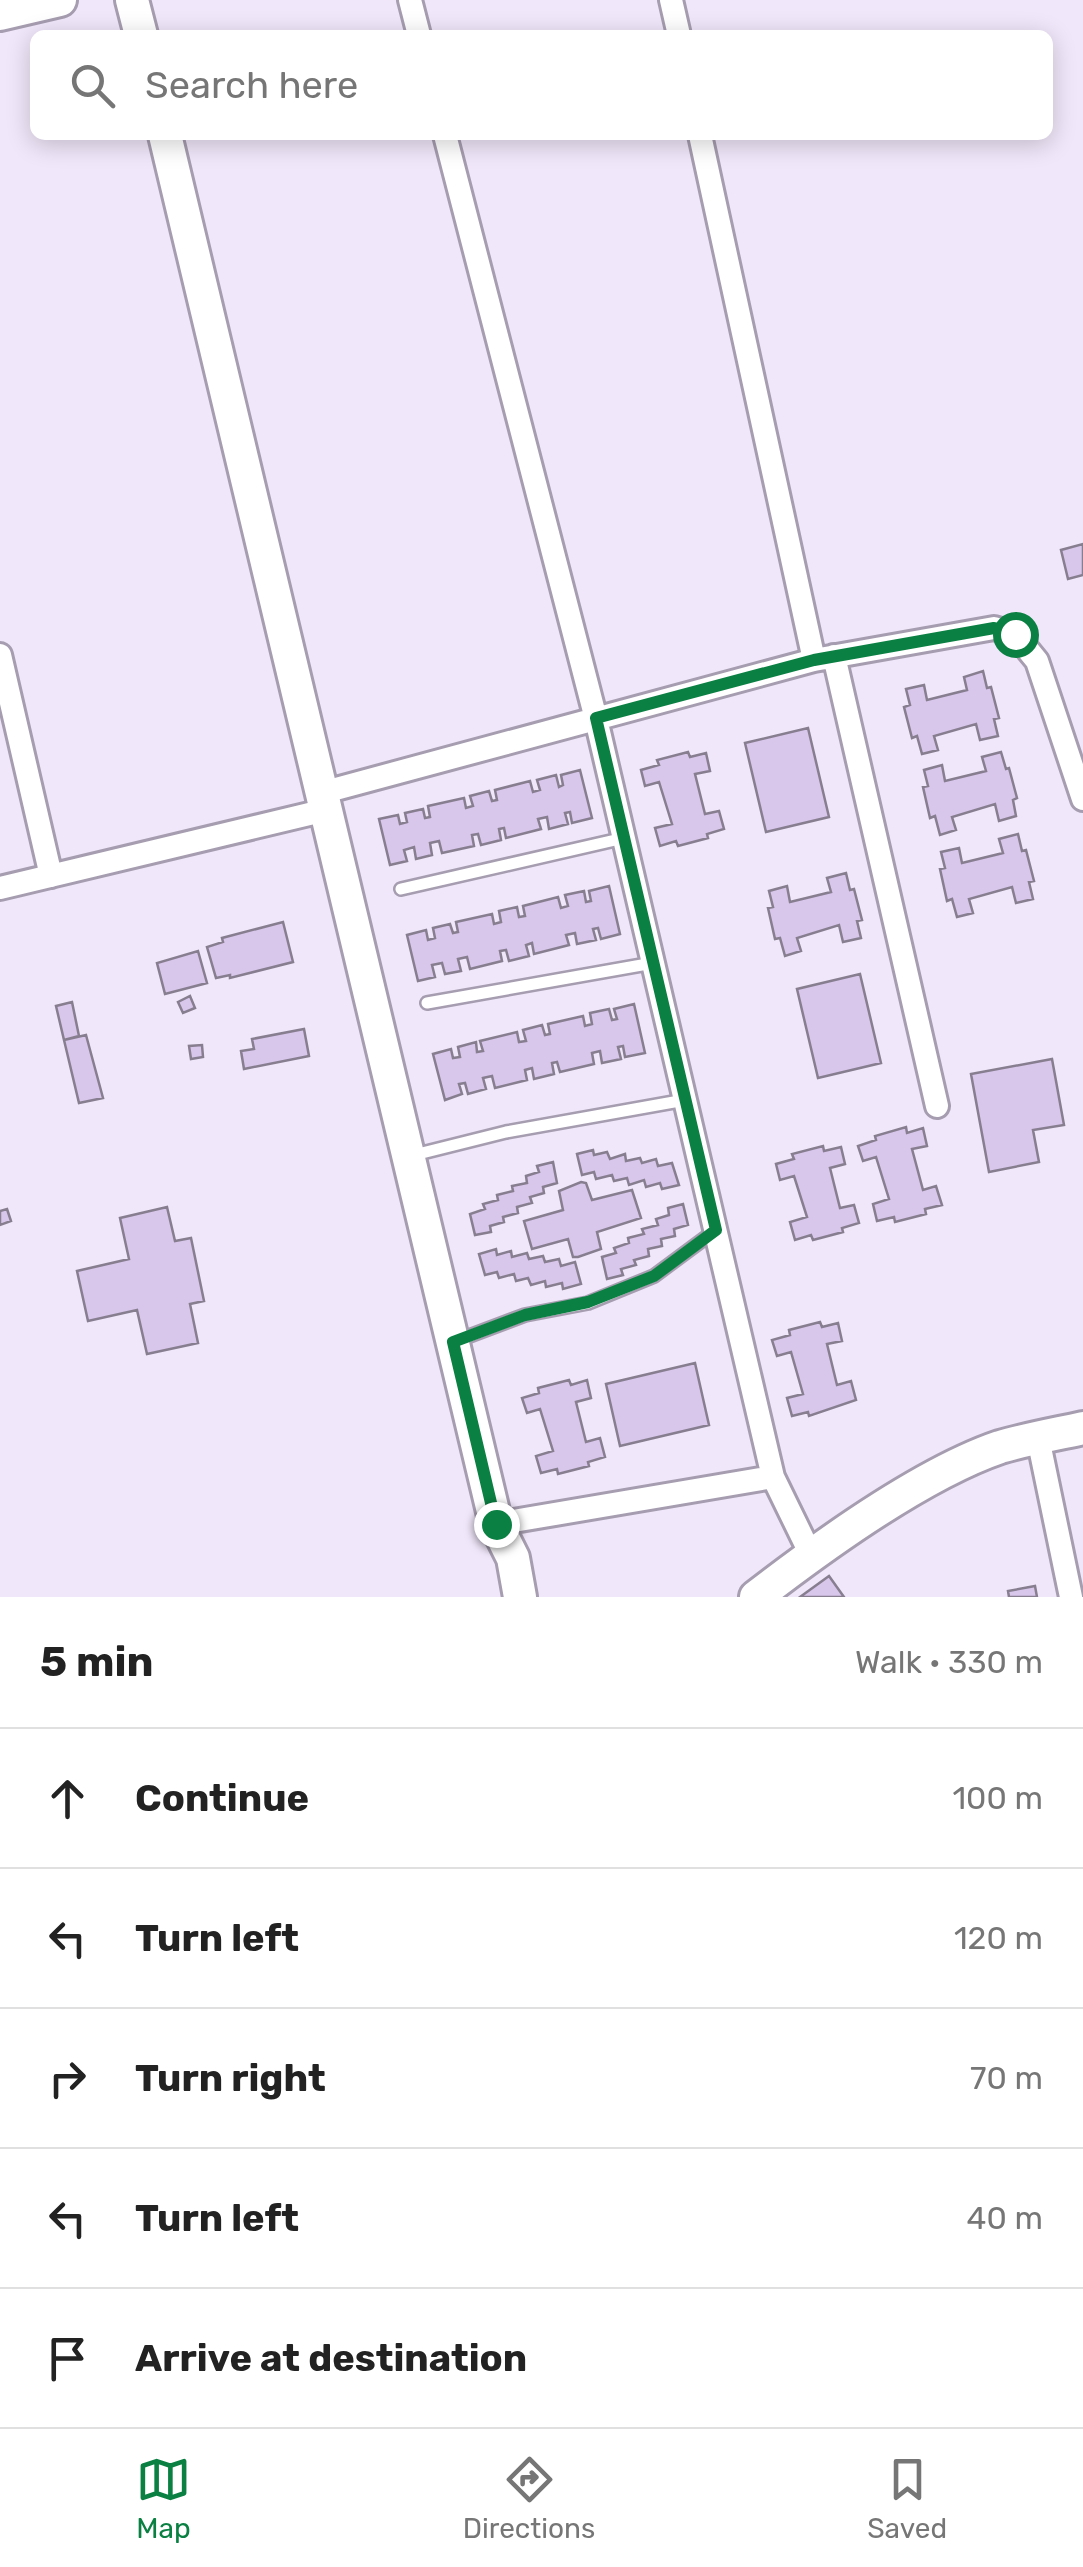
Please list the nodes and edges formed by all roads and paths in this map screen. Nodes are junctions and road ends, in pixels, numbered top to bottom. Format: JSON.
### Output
{"nodes":[{"id":1,"x":60,"y":0,"type":"edge"},
{"id":2,"x":132,"y":0,"type":"edge"},
{"id":3,"x":410,"y":0,"type":"edge"},
{"id":4,"x":671,"y":0,"type":"edge"},
{"id":5,"x":0,"y":14,"type":"edge"},
{"id":6,"x":140,"y":30,"type":"edge"},
{"id":7,"x":418,"y":30,"type":"edge"},
{"id":8,"x":678,"y":30,"type":"edge"},
{"id":9,"x":165,"y":140,"type":"edge"},
{"id":10,"x":446,"y":140,"type":"edge"},
{"id":11,"x":701,"y":140,"type":"edge"},
{"id":12,"x":0,"y":655,"type":"edge"},
{"id":13,"x":824,"y":658,"type":"junction"},
{"id":14,"x":596,"y":718,"type":"junction"},
{"id":15,"x":1083,"y":799,"type":"edge"},
{"id":16,"x":324,"y":802,"type":"junction"},
{"id":17,"x":624,"y":838,"type":"junction"},
{"id":18,"x":50,"y":876,"type":"junction"},
{"id":19,"x":0,"y":888,"type":"edge"},
{"id":20,"x":402,"y":888,"type":"dead end"},
{"id":21,"x":653,"y":963,"type":"junction"},
{"id":22,"x":427,"y":1003,"type":"dead end"},
{"id":23,"x":685,"y":1100,"type":"junction"},
{"id":24,"x":937,"y":1106,"type":"dead end"},
{"id":25,"x":408,"y":1156,"type":"junction"},
{"id":26,"x":716,"y":1230,"type":"junction"},
{"id":27,"x":453,"y":1342,"type":"junction"},
{"id":28,"x":1083,"y":1428,"type":"edge"},
{"id":29,"x":1038,"y":1438,"type":"junction"},
{"id":30,"x":773,"y":1477,"type":"junction"},
{"id":31,"x":497,"y":1528,"type":"junction"},
{"id":32,"x":811,"y":1555,"type":"junction"},
{"id":33,"x":498,"y":1597,"type":"edge"},
{"id":34,"x":520,"y":1597,"type":"edge"},
{"id":35,"x":756,"y":1597,"type":"edge"},
{"id":36,"x":1071,"y":1597,"type":"edge"}],
"edges":[{"from":1,"to":5,"type":"street"},
{"from":2,"to":6,"type":"street"},
{"from":3,"to":7,"type":"street"},
{"from":4,"to":8,"type":"street"},
{"from":9,"to":16,"type":"street"},
{"from":10,"to":14,"type":"street"},
{"from":11,"to":13,"type":"street"},
{"from":12,"to":18,"type":"street"},
{"from":13,"to":14,"type":"street"},
{"from":13,"to":15,"type":"street"},
{"from":13,"to":24,"type":"street"},
{"from":14,"to":16,"type":"street"},
{"from":14,"to":17,"type":"street"},
{"from":16,"to":18,"type":"street"},
{"from":16,"to":25,"type":"street"},
{"from":17,"to":20,"type":"lane"},
{"from":17,"to":21,"type":"street"},
{"from":18,"to":19,"type":"street"},
{"from":21,"to":22,"type":"lane"},
{"from":21,"to":23,"type":"street"},
{"from":23,"to":25,"type":"lane"},
{"from":23,"to":26,"type":"street"},
{"from":25,"to":27,"type":"street"},
{"from":26,"to":27,"type":"lane"},
{"from":26,"to":30,"type":"street"},
{"from":27,"to":31,"type":"street"},
{"from":28,"to":29,"type":"street"},
{"from":29,"to":32,"type":"street"},
{"from":29,"to":36,"type":"street"},
{"from":30,"to":31,"type":"street"},
{"from":30,"to":32,"type":"street"},
{"from":31,"to":33,"type":"street"},
{"from":31,"to":34,"type":"street"},
{"from":32,"to":35,"type":"street"}]}
